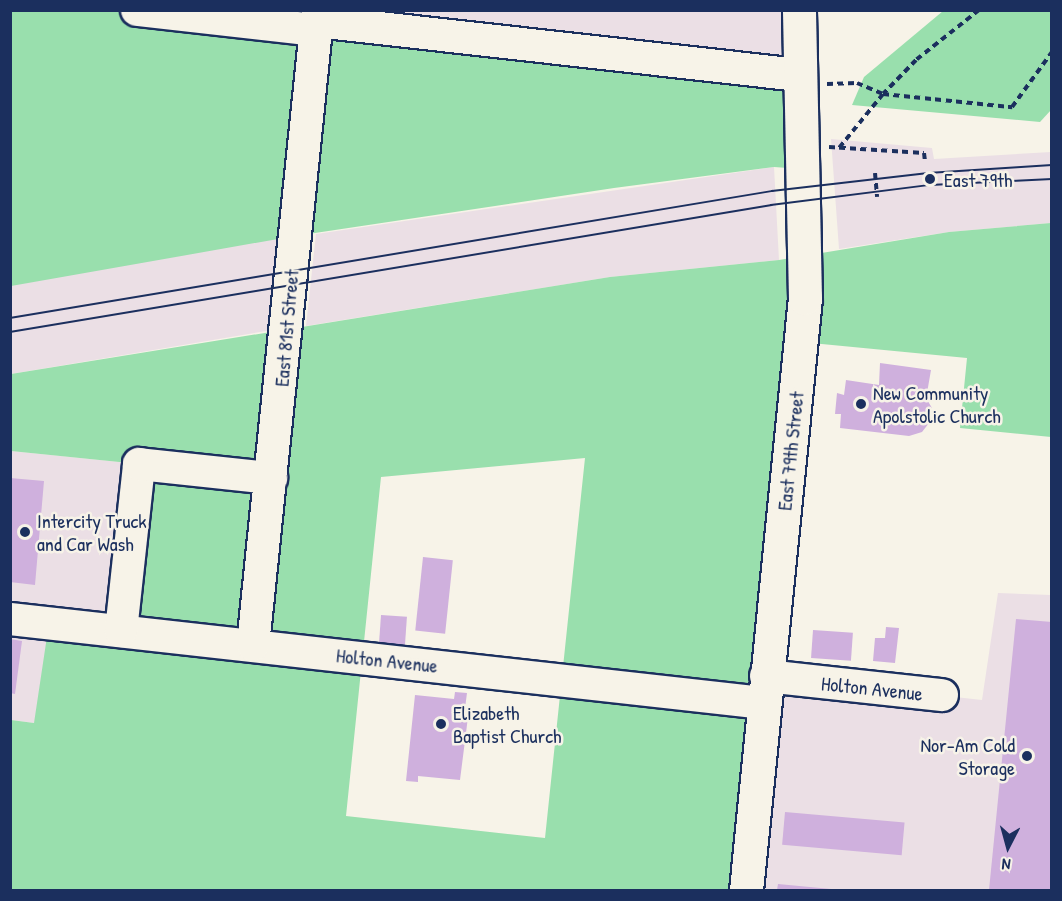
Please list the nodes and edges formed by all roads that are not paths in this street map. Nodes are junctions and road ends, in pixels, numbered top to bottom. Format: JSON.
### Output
{"nodes":[{"id":1,"x":137,"y":10,"type":"edge"},
{"id":2,"x":799,"y":10,"type":"edge"},
{"id":3,"x":317,"y":21,"type":"edge"},
{"id":4,"x":814,"y":80,"type":"junction"},
{"id":5,"x":270,"y":478,"type":"junction"},
{"id":6,"x":10,"y":619,"type":"edge"},
{"id":7,"x":121,"y":631,"type":"junction"},
{"id":8,"x":253,"y":645,"type":"junction"},
{"id":9,"x":765,"y":690,"type":"junction"},
{"id":10,"x":942,"y":695,"type":"dead end"},
{"id":11,"x":746,"y":891,"type":"edge"}],
"edges":[{"from":1,"to":3,"type":"street"},
{"from":2,"to":4,"type":"main road","name":"East 79th Street"},
{"from":3,"to":4,"type":"street"},
{"from":3,"to":5,"type":"street","name":"East 81st Street"},
{"from":4,"to":9,"type":"main road","name":"East 79th Street"},
{"from":5,"to":7,"type":"street"},
{"from":5,"to":8,"type":"street","name":"East 81st Street"},
{"from":6,"to":7,"type":"street","name":"Holton Avenue"},
{"from":7,"to":8,"type":"street","name":"Holton Avenue"},
{"from":8,"to":9,"type":"street","name":"Holton Avenue"},
{"from":9,"to":10,"type":"street","name":"Holton Avenue"},
{"from":9,"to":11,"type":"main road","name":"East 79th Street"}]}
